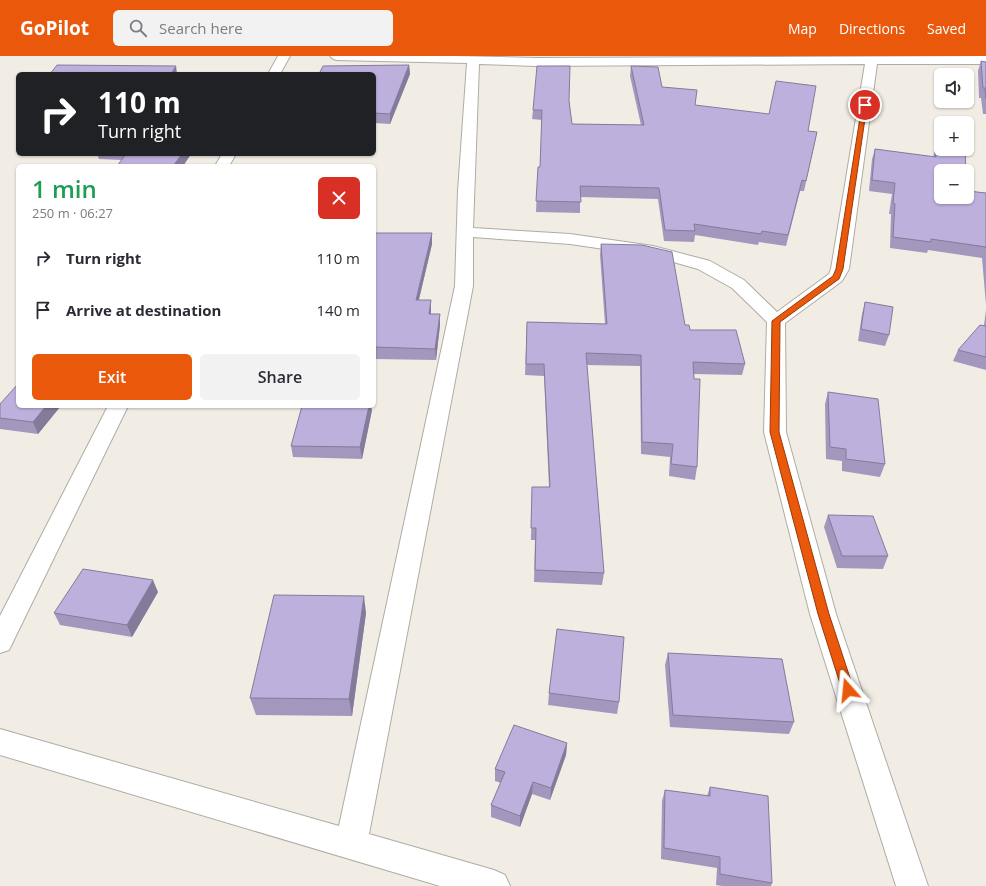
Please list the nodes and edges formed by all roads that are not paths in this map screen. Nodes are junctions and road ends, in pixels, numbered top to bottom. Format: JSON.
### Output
{"nodes":[{"id":1,"x":284,"y":56,"type":"edge"},
{"id":2,"x":336,"y":56,"type":"edge"},
{"id":3,"x":872,"y":60,"type":"junction"},
{"id":4,"x":986,"y":60,"type":"edge"},
{"id":5,"x":473,"y":61,"type":"junction"},
{"id":6,"x":275,"y":72,"type":"edge"},
{"id":7,"x":465,"y":232,"type":"junction"},
{"id":8,"x":776,"y":321,"type":"junction"},
{"id":9,"x":117,"y":408,"type":"edge"},
{"id":10,"x":0,"y":642,"type":"edge"},
{"id":11,"x":0,"y":742,"type":"edge"},
{"id":12,"x":351,"y":845,"type":"junction"},
{"id":13,"x":494,"y":886,"type":"edge"},
{"id":14,"x":912,"y":886,"type":"edge"}],
"edges":[{"from":1,"to":6,"type":"street"},
{"from":2,"to":5,"type":"street"},
{"from":3,"to":4,"type":"street"},
{"from":3,"to":5,"type":"street"},
{"from":3,"to":8,"type":"street"},
{"from":5,"to":7,"type":"street"},
{"from":7,"to":8,"type":"street"},
{"from":7,"to":12,"type":"street"},
{"from":8,"to":14,"type":"street"},
{"from":9,"to":10,"type":"street"},
{"from":11,"to":12,"type":"street"},
{"from":12,"to":13,"type":"street"}]}
